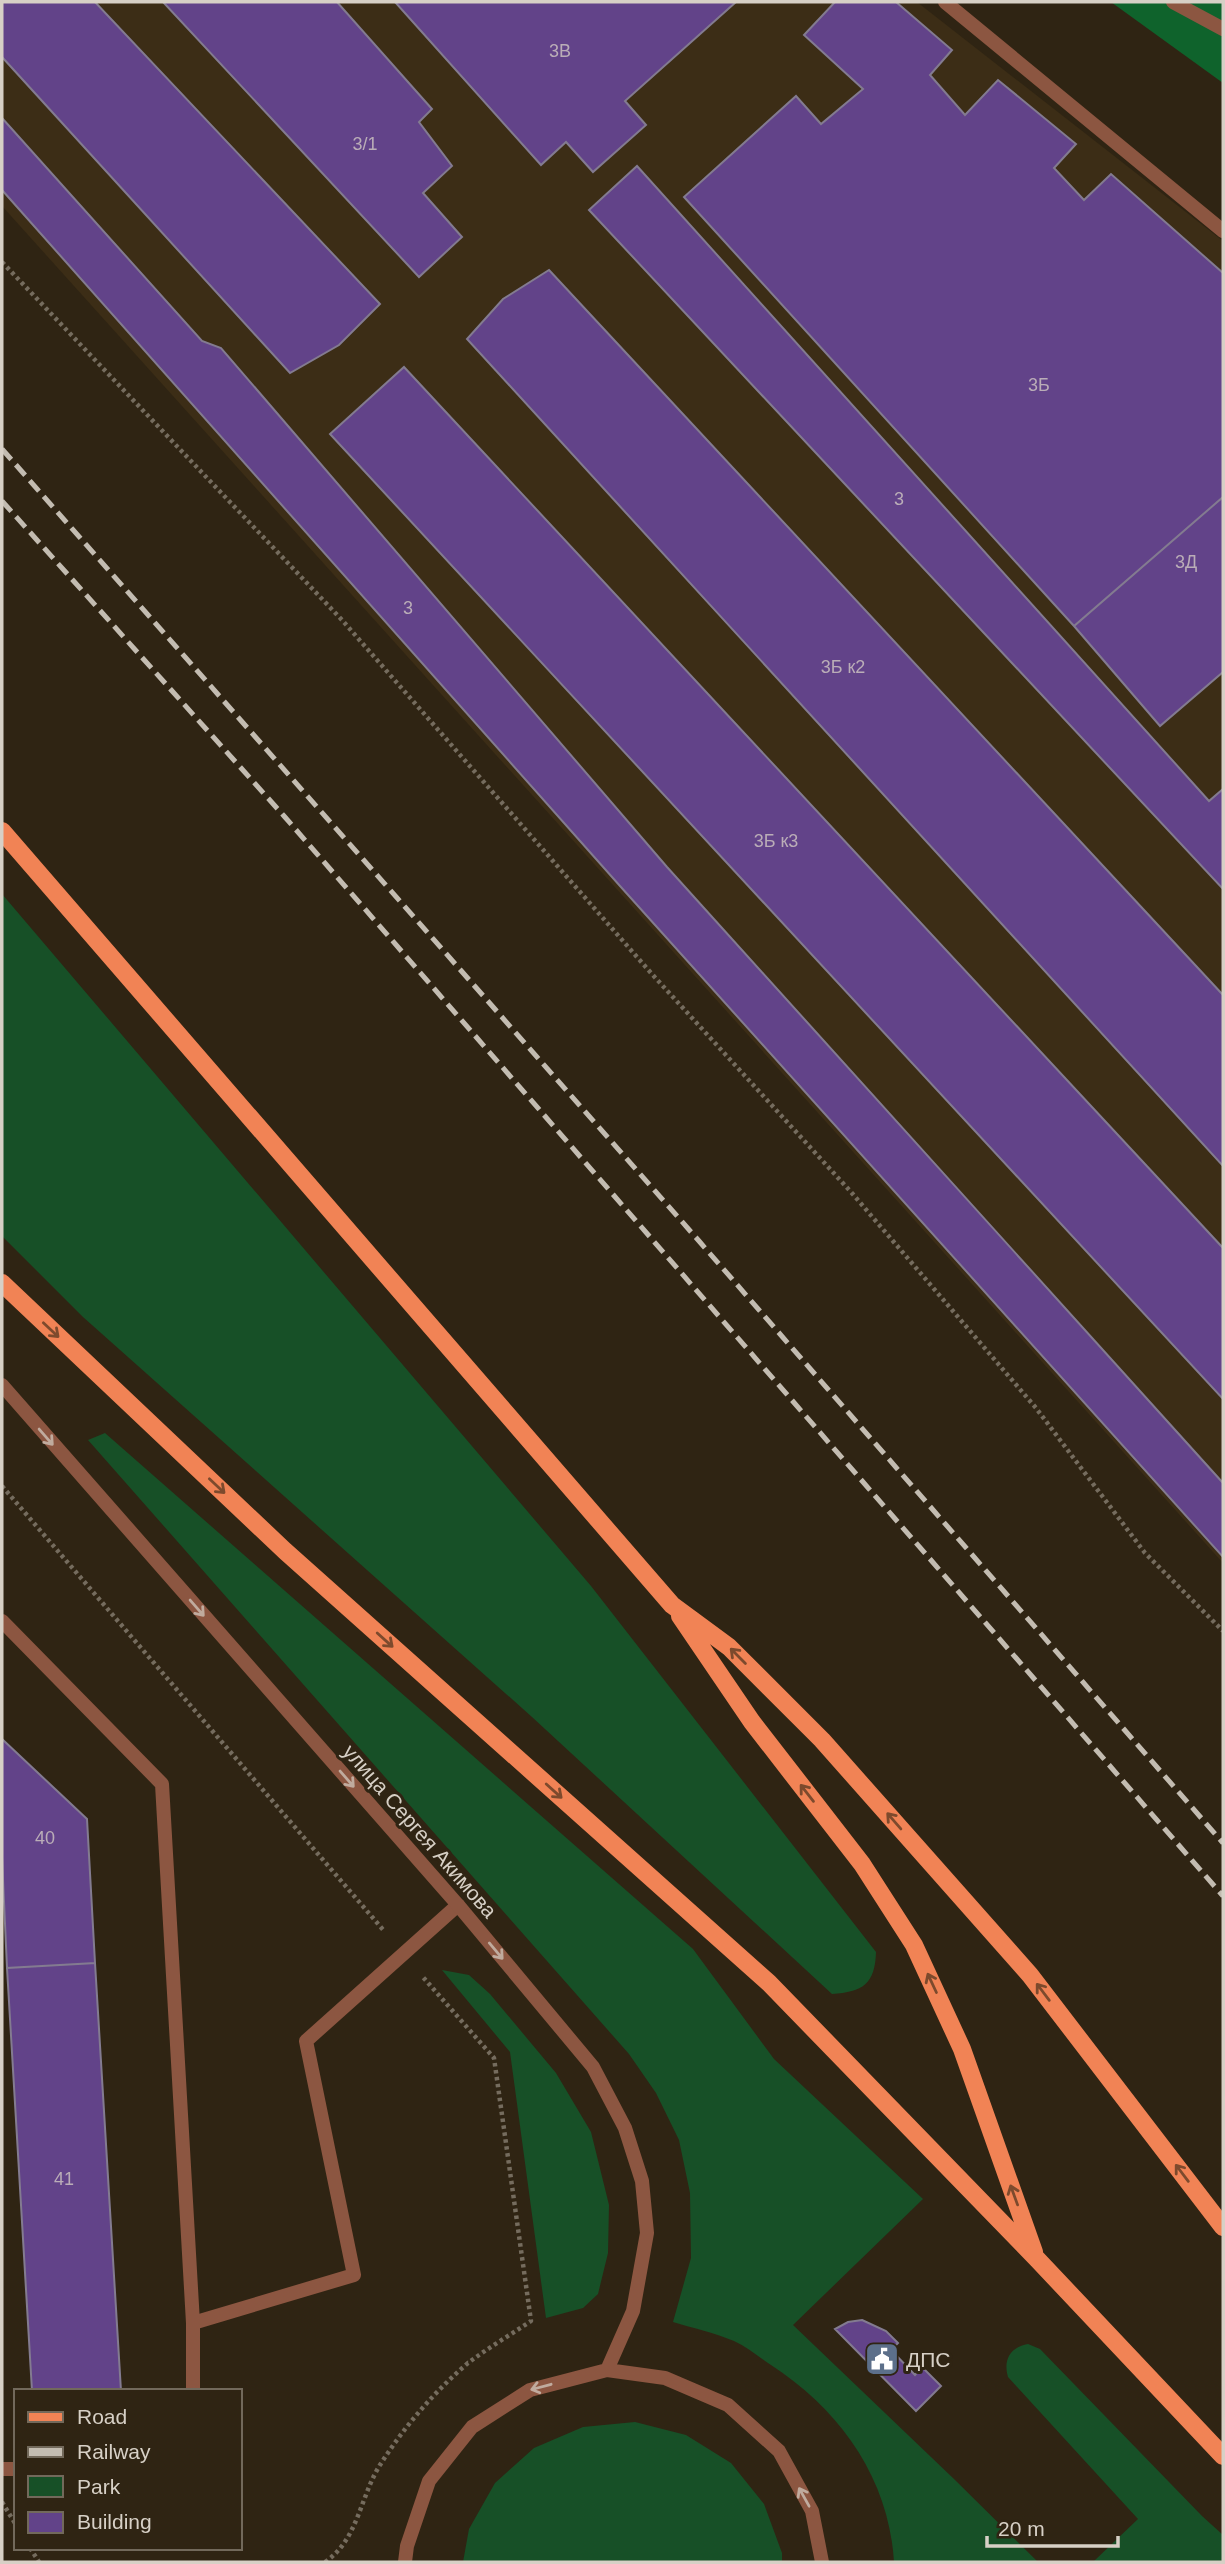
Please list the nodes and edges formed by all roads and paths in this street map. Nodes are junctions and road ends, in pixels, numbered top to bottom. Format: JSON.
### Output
{"nodes":[{"id":1,"x":945,"y":2,"type":"edge"},
{"id":2,"x":1173,"y":2,"type":"edge"},
{"id":3,"x":1223,"y":29,"type":"edge"},
{"id":4,"x":1223,"y":231,"type":"edge"},
{"id":5,"x":2,"y":262,"type":"edge"},
{"id":6,"x":2,"y":831,"type":"edge"},
{"id":7,"x":2,"y":1283,"type":"edge"},
{"id":8,"x":2,"y":1385,"type":"edge"},
{"id":9,"x":672,"y":1605,"type":"junction"},
{"id":10,"x":2,"y":1621,"type":"edge"},
{"id":11,"x":1223,"y":1631,"type":"edge"},
{"id":12,"x":458,"y":1905,"type":"junction"},
{"id":13,"x":1223,"y":2227,"type":"edge"},
{"id":14,"x":1037,"y":2259,"type":"junction"},
{"id":15,"x":193,"y":2323,"type":"junction"},
{"id":16,"x":607,"y":2370,"type":"junction"},
{"id":17,"x":193,"y":2389,"type":"edge"},
{"id":18,"x":1223,"y":2456,"type":"edge"},
{"id":19,"x":2,"y":2502,"type":"edge"},
{"id":20,"x":14,"y":2522,"type":"edge"},
{"id":21,"x":405,"y":2562,"type":"edge"},
{"id":22,"x":822,"y":2562,"type":"edge"}],
"edges":[{"from":1,"to":4,"type":"street"},
{"from":2,"to":3,"type":"street"},
{"from":5,"to":11,"type":"path"},
{"from":6,"to":9,"type":"main road"},
{"from":7,"to":14,"type":"main road","one_way":true},
{"from":8,"to":12,"type":"street","name":"улица Сергея Акимова","one_way":true},
{"from":13,"to":9,"type":"main road","one_way":true},
{"from":14,"to":9,"type":"main road","one_way":true},
{"from":10,"to":15,"type":"street"},
{"from":12,"to":15,"type":"street"},
{"from":12,"to":16,"type":"street","name":"улица Сергея Акимова","one_way":true},
{"from":14,"to":18,"type":"main road"},
{"from":15,"to":17,"type":"street"},
{"from":16,"to":21,"type":"street","one_way":true},
{"from":22,"to":16,"type":"street","one_way":true},
{"from":19,"to":20,"type":"path"}]}
